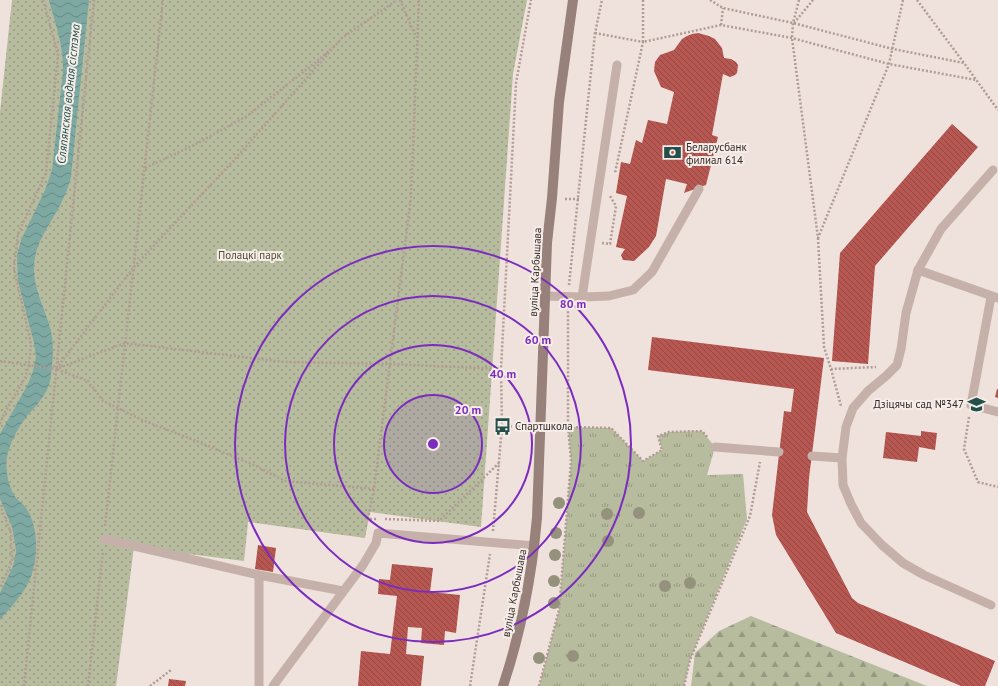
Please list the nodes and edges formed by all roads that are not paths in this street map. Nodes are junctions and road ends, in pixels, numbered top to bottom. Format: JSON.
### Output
{"nodes":[{"id":1,"x":573,"y":0,"type":"edge"},
{"id":2,"x":617,"y":65,"type":"dead end"},
{"id":3,"x":993,"y":170,"type":"dead end"},
{"id":4,"x":699,"y":189,"type":"dead end"},
{"id":5,"x":918,"y":270,"type":"junction"},
{"id":6,"x":545,"y":296,"type":"junction"},
{"id":7,"x":582,"y":297,"type":"junction"},
{"id":8,"x":995,"y":297,"type":"edge"},
{"id":9,"x":998,"y":412,"type":"edge"},
{"id":10,"x":715,"y":447,"type":"road end"},
{"id":11,"x":778,"y":452,"type":"dead end"},
{"id":12,"x":812,"y":456,"type":"dead end"},
{"id":13,"x":842,"y":458,"type":"junction"},
{"id":14,"x":104,"y":539,"type":"road end"},
{"id":15,"x":535,"y":546,"type":"junction"},
{"id":16,"x":259,"y":575,"type":"junction"},
{"id":17,"x":343,"y":591,"type":"junction"},
{"id":18,"x":991,"y":605,"type":"dead end"},
{"id":19,"x":260,"y":686,"type":"edge"},
{"id":20,"x":273,"y":686,"type":"edge"},
{"id":21,"x":503,"y":686,"type":"edge"}],
"edges":[{"from":1,"to":6,"type":"main road","name":"вуліца Карбышава"},
{"from":2,"to":7,"type":"lane"},
{"from":3,"to":5,"type":"lane"},
{"from":4,"to":7,"type":"lane"},
{"from":5,"to":8,"type":"lane"},
{"from":5,"to":13,"type":"lane"},
{"from":6,"to":7,"type":"lane"},
{"from":6,"to":15,"type":"main road","name":"вуліца Карбышава"},
{"from":8,"to":9,"type":"lane"},
{"from":10,"to":11,"type":"lane"},
{"from":12,"to":13,"type":"lane"},
{"from":13,"to":18,"type":"lane"},
{"from":14,"to":16,"type":"lane"},
{"from":15,"to":17,"type":"lane"},
{"from":15,"to":21,"type":"main road","name":"вуліца Карбышава"},
{"from":16,"to":17,"type":"lane"},
{"from":16,"to":19,"type":"lane"},
{"from":17,"to":20,"type":"lane"}]}
